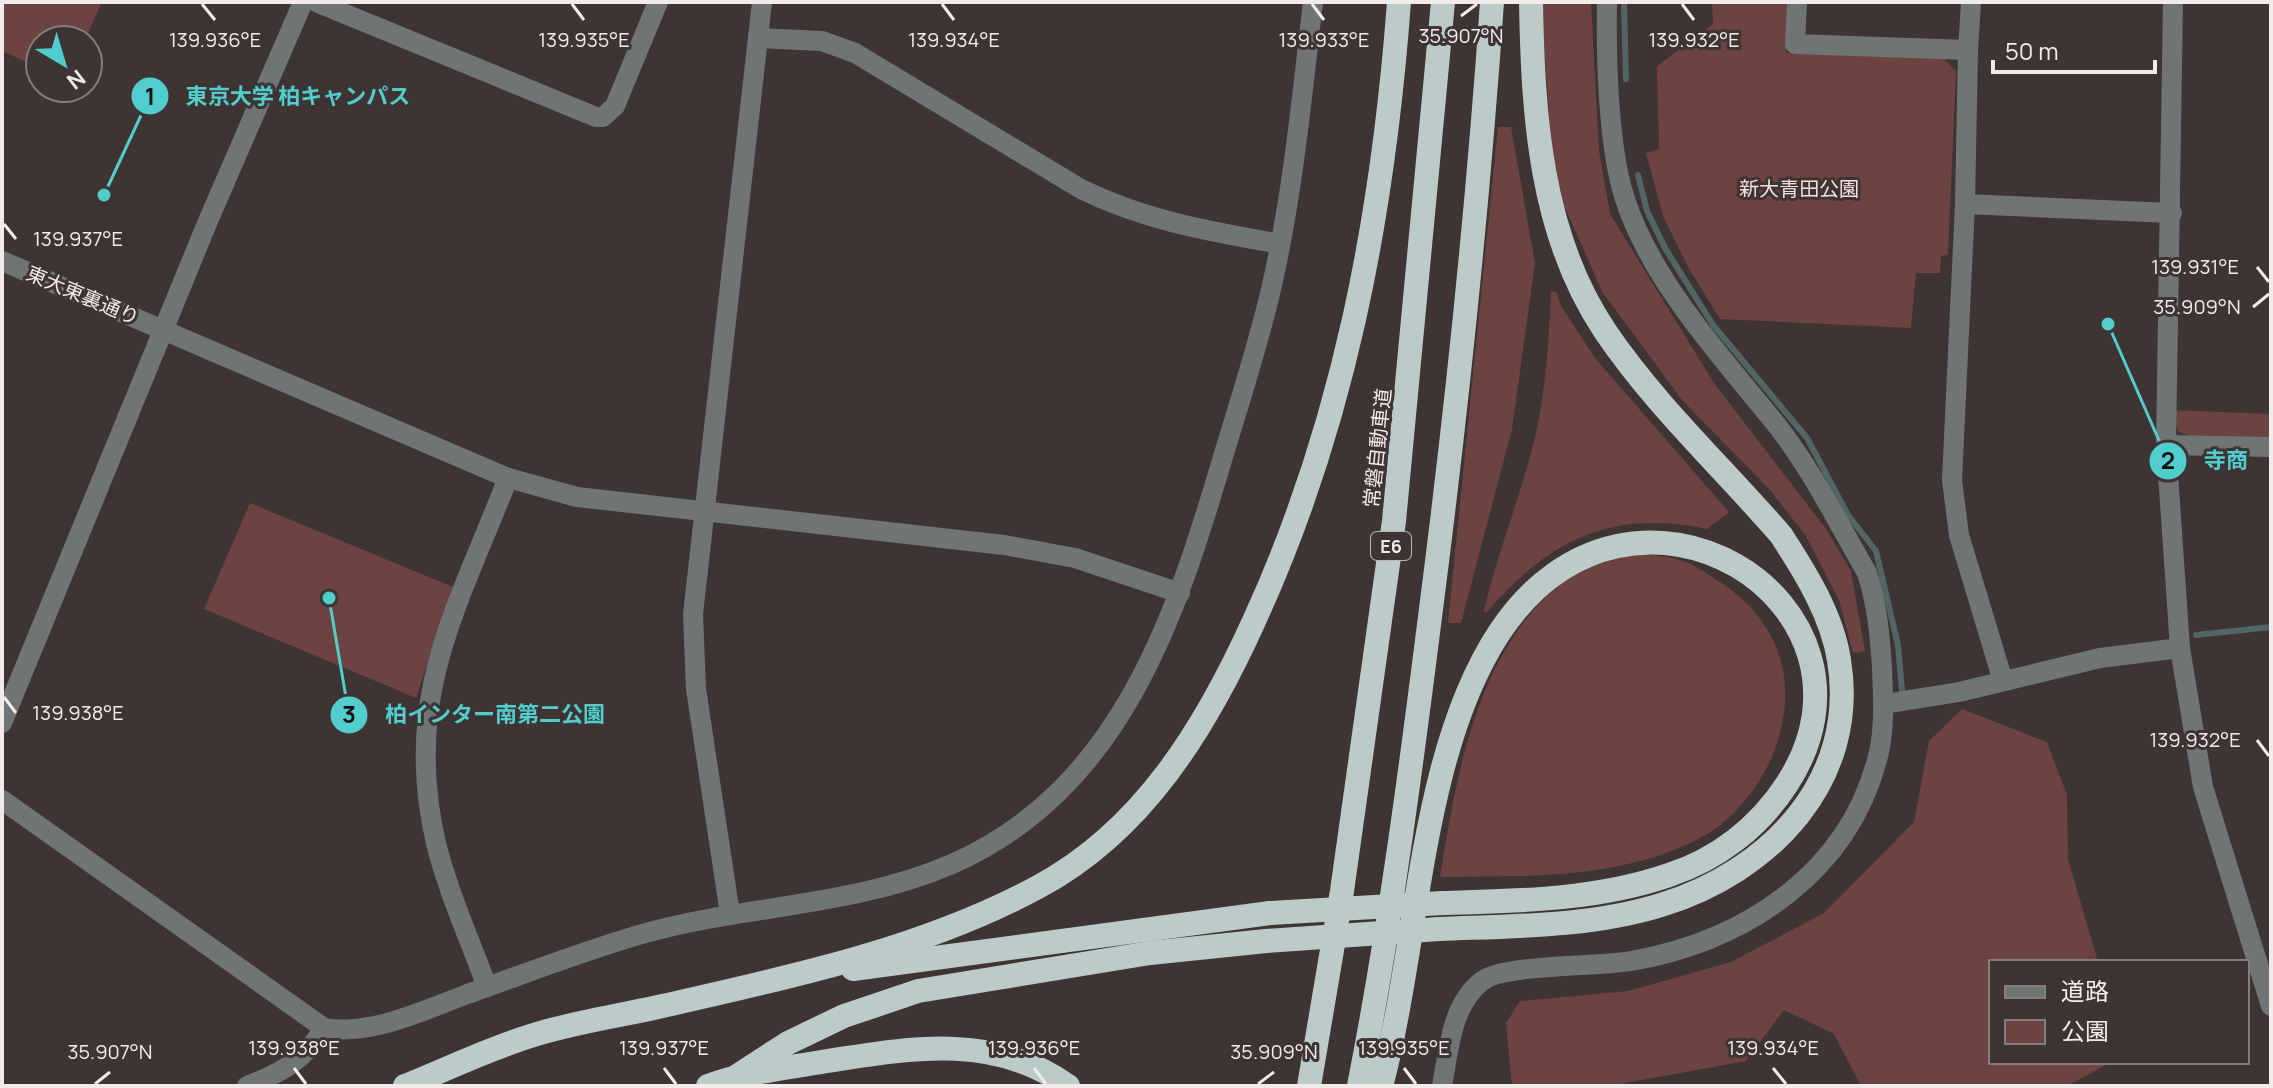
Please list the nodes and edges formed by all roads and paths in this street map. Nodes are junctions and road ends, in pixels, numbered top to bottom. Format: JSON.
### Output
{"nodes":[{"id":1,"x":303,"y":2,"type":"edge"},
{"id":2,"x":316,"y":2,"type":"edge"},
{"id":3,"x":658,"y":2,"type":"edge"},
{"id":4,"x":762,"y":2,"type":"edge"},
{"id":5,"x":1313,"y":2,"type":"edge"},
{"id":6,"x":1399,"y":2,"type":"edge"},
{"id":7,"x":1443,"y":2,"type":"edge"},
{"id":8,"x":1492,"y":2,"type":"edge"},
{"id":9,"x":1531,"y":2,"type":"edge"},
{"id":10,"x":1607,"y":2,"type":"edge"},
{"id":11,"x":1797,"y":2,"type":"edge"},
{"id":12,"x":1971,"y":2,"type":"edge"},
{"id":13,"x":2173,"y":2,"type":"edge"},
{"id":14,"x":758,"y":38,"type":"junction"},
{"id":15,"x":1968,"y":50,"type":"junction"},
{"id":16,"x":1965,"y":204,"type":"junction"},
{"id":17,"x":2172,"y":213,"type":"junction"},
{"id":18,"x":1280,"y":244,"type":"junction"},
{"id":19,"x":2,"y":261,"type":"edge"},
{"id":20,"x":164,"y":329,"type":"junction"},
{"id":21,"x":2166,"y":445,"type":"junction"},
{"id":22,"x":2271,"y":447,"type":"edge"},
{"id":23,"x":508,"y":478,"type":"junction"},
{"id":24,"x":704,"y":511,"type":"junction"},
{"id":25,"x":1180,"y":593,"type":"junction"},
{"id":26,"x":2180,"y":648,"type":"junction"},
{"id":27,"x":2003,"y":681,"type":"junction"},
{"id":28,"x":1884,"y":704,"type":"junction"},
{"id":29,"x":2,"y":723,"type":"edge"},
{"id":30,"x":2,"y":800,"type":"edge"},
{"id":31,"x":730,"y":914,"type":"junction"},
{"id":32,"x":803,"y":974,"type":"junction"},
{"id":33,"x":487,"y":987,"type":"junction"},
{"id":34,"x":2271,"y":1006,"type":"edge"},
{"id":35,"x":324,"y":1028,"type":"junction"},
{"id":36,"x":737,"y":1076,"type":"junction"},
{"id":37,"x":247,"y":1086,"type":"edge"},
{"id":38,"x":405,"y":1086,"type":"edge"},
{"id":39,"x":708,"y":1086,"type":"edge"},
{"id":40,"x":1068,"y":1086,"type":"edge"},
{"id":41,"x":1309,"y":1086,"type":"edge"},
{"id":42,"x":1359,"y":1086,"type":"edge"},
{"id":43,"x":1381,"y":1086,"type":"edge"},
{"id":44,"x":1442,"y":1086,"type":"edge"}],
"edges":[{"from":1,"to":20,"type":"street"},
{"from":2,"to":3,"type":"street"},
{"from":4,"to":14,"type":"street"},
{"from":5,"to":18,"type":"street"},
{"from":6,"to":32,"type":"highway"},
{"from":7,"to":41,"type":"highway","name":"常磐自動車道","number":"E6"},
{"from":8,"to":42,"type":"highway","number":"E6"},
{"from":9,"to":36,"type":"highway","bridge":true},
{"from":10,"to":28,"type":"street"},
{"from":11,"to":15,"type":"street"},
{"from":12,"to":15,"type":"street"},
{"from":13,"to":17,"type":"street"},
{"from":14,"to":18,"type":"street"},
{"from":14,"to":24,"type":"street"},
{"from":15,"to":16,"type":"street"},
{"from":16,"to":17,"type":"street"},
{"from":16,"to":27,"type":"street"},
{"from":17,"to":21,"type":"street"},
{"from":18,"to":25,"type":"street"},
{"from":19,"to":20,"type":"street","name":"東大東裏通り"},
{"from":20,"to":23,"type":"street","name":"東大東裏通り"},
{"from":20,"to":29,"type":"street"},
{"from":21,"to":22,"type":"street"},
{"from":21,"to":26,"type":"street"},
{"from":23,"to":24,"type":"street","name":"東大東裏通り"},
{"from":23,"to":33,"type":"street"},
{"from":24,"to":25,"type":"street","name":"東大東裏通り"},
{"from":24,"to":31,"type":"street"},
{"from":25,"to":31,"type":"street"},
{"from":26,"to":27,"type":"street"},
{"from":26,"to":34,"type":"street"},
{"from":27,"to":28,"type":"street"},
{"from":28,"to":44,"type":"street"},
{"from":30,"to":35,"type":"street"},
{"from":31,"to":33,"type":"street"},
{"from":32,"to":38,"type":"highway"},
{"from":32,"to":43,"type":"highway","bridge":true},
{"from":33,"to":35,"type":"street"},
{"from":35,"to":37,"type":"street"},
{"from":36,"to":39,"type":"highway"},
{"from":36,"to":40,"type":"highway"}]}
